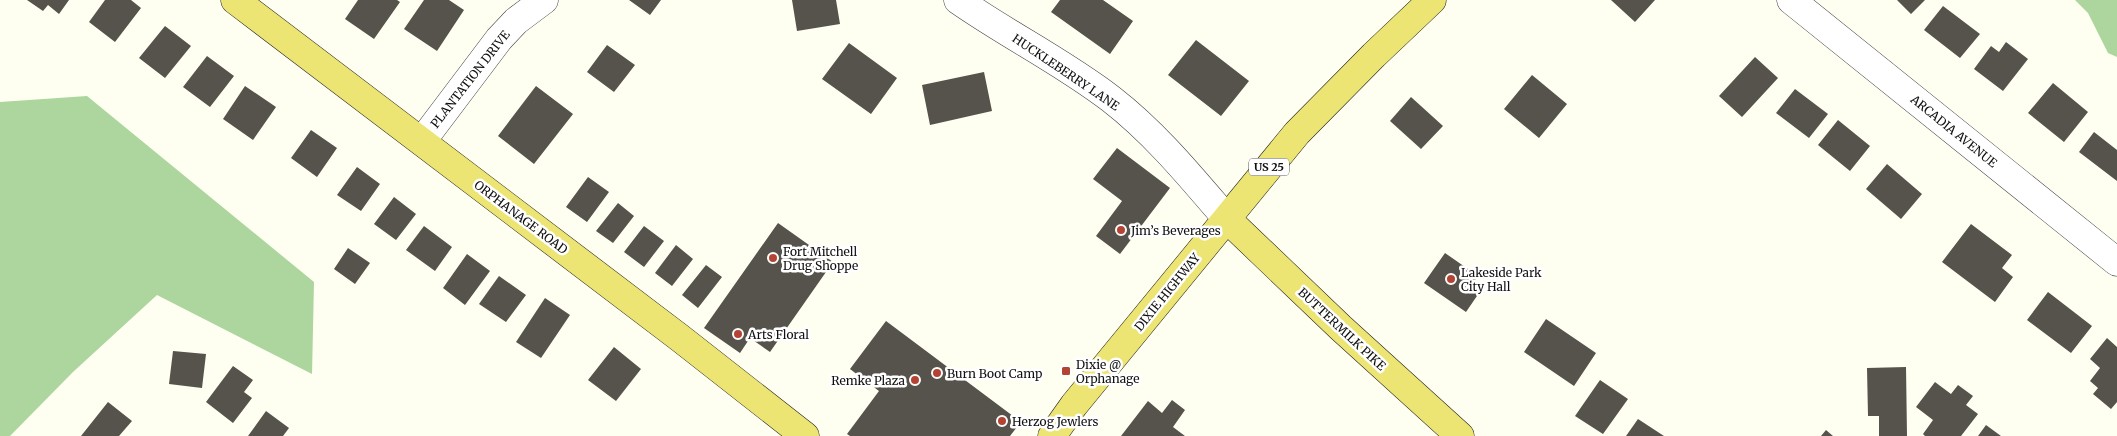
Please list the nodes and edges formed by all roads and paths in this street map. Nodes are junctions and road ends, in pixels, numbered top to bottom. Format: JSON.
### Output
{"nodes":[{"id":1,"x":235,"y":0,"type":"edge"},
{"id":2,"x":544,"y":0,"type":"edge"},
{"id":3,"x":958,"y":0,"type":"edge"},
{"id":4,"x":1432,"y":0,"type":"edge"},
{"id":5,"x":1792,"y":0,"type":"edge"},
{"id":6,"x":422,"y":141,"type":"junction"},
{"id":7,"x":1227,"y":219,"type":"junction"},
{"id":8,"x":2117,"y":262,"type":"edge"},
{"id":9,"x":805,"y":436,"type":"edge"},
{"id":10,"x":1052,"y":436,"type":"edge"},
{"id":11,"x":1460,"y":436,"type":"edge"}],
"edges":[{"from":1,"to":6,"type":"main road","name":"ORPHANAGE ROAD"},
{"from":2,"to":6,"type":"street","name":"PLANTATION DRIVE"},
{"from":3,"to":7,"type":"street","name":"HUCKLEBERRY LANE"},
{"from":4,"to":7,"type":"main road","name":"DIXIE HIGHWAY","number":"US 25"},
{"from":5,"to":8,"type":"street","name":"ARCADIA AVENUE"},
{"from":6,"to":9,"type":"main road","name":"ORPHANAGE ROAD"},
{"from":7,"to":10,"type":"main road","name":"DIXIE HIGHWAY","number":"US 25"},
{"from":7,"to":11,"type":"main road","name":"BUTTERMILK PIKE"}]}
